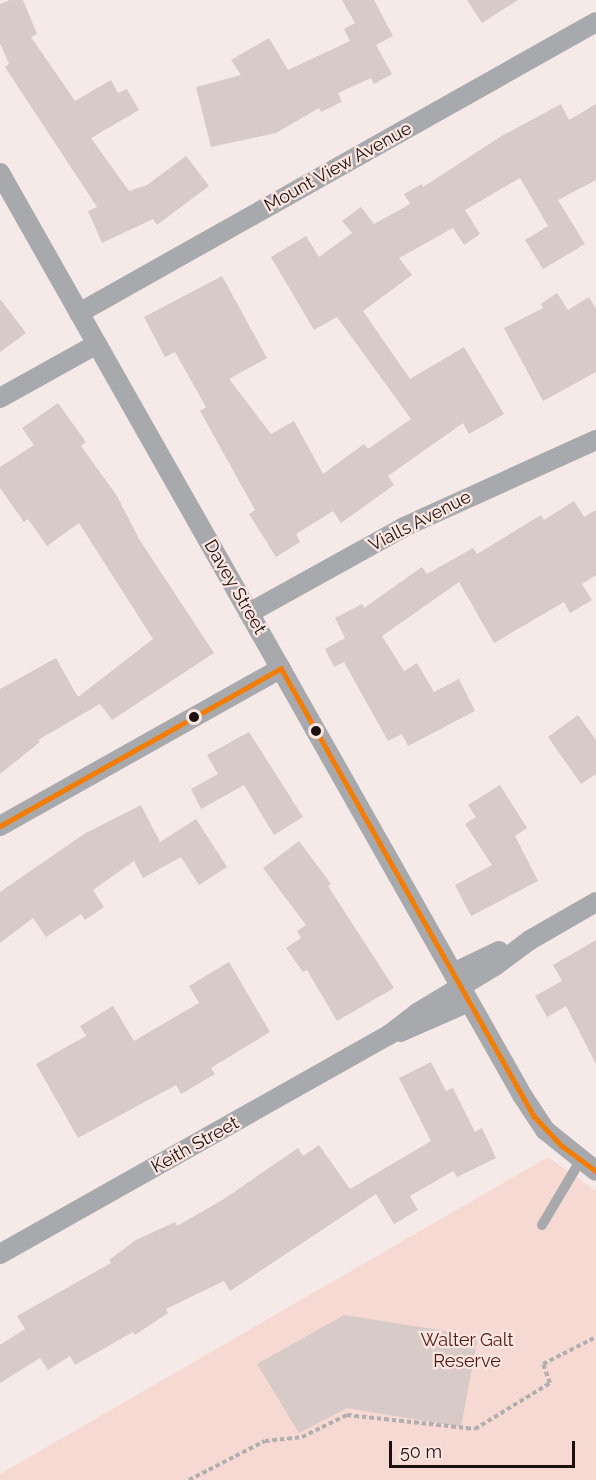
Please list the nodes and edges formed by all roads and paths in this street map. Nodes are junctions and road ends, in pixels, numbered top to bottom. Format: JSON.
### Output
{"nodes":[{"id":1,"x":596,"y":22,"type":"edge"},
{"id":2,"x":0,"y":173,"type":"edge"},
{"id":3,"x":79,"y":312,"type":"junction"},
{"id":4,"x":97,"y":344,"type":"junction"},
{"id":5,"x":0,"y":398,"type":"edge"},
{"id":6,"x":596,"y":440,"type":"edge"},
{"id":7,"x":249,"y":613,"type":"junction"},
{"id":8,"x":281,"y":668,"type":"junction"},
{"id":9,"x":0,"y":826,"type":"edge"},
{"id":10,"x":596,"y":902,"type":"edge"},
{"id":11,"x":461,"y":987,"type":"junction"},
{"id":12,"x":588,"y":1166,"type":"edge"},
{"id":13,"x":542,"y":1225,"type":"dead end"},
{"id":14,"x":0,"y":1254,"type":"edge"},
{"id":15,"x":596,"y":1337,"type":"edge"},
{"id":16,"x":189,"y":1480,"type":"edge"}],
"edges":[{"from":1,"to":3,"type":"street","name":"Mount View Avenue"},
{"from":2,"to":3,"type":"street","name":"Davey Street"},
{"from":3,"to":4,"type":"street","name":"Davey Street"},
{"from":4,"to":5,"type":"street"},
{"from":4,"to":7,"type":"street","name":"Davey Street"},
{"from":6,"to":7,"type":"street","name":"Vialls Avenue"},
{"from":7,"to":8,"type":"street","name":"Davey Street"},
{"from":8,"to":9,"type":"street"},
{"from":8,"to":11,"type":"street","name":"Davey Street"},
{"from":10,"to":11,"type":"street","name":"Keith Street"},
{"from":11,"to":12,"type":"street","name":"Davey Street"},
{"from":11,"to":14,"type":"street","name":"Keith Street"},
{"from":12,"to":13,"type":"lane"},
{"from":15,"to":16,"type":"path"}]}
